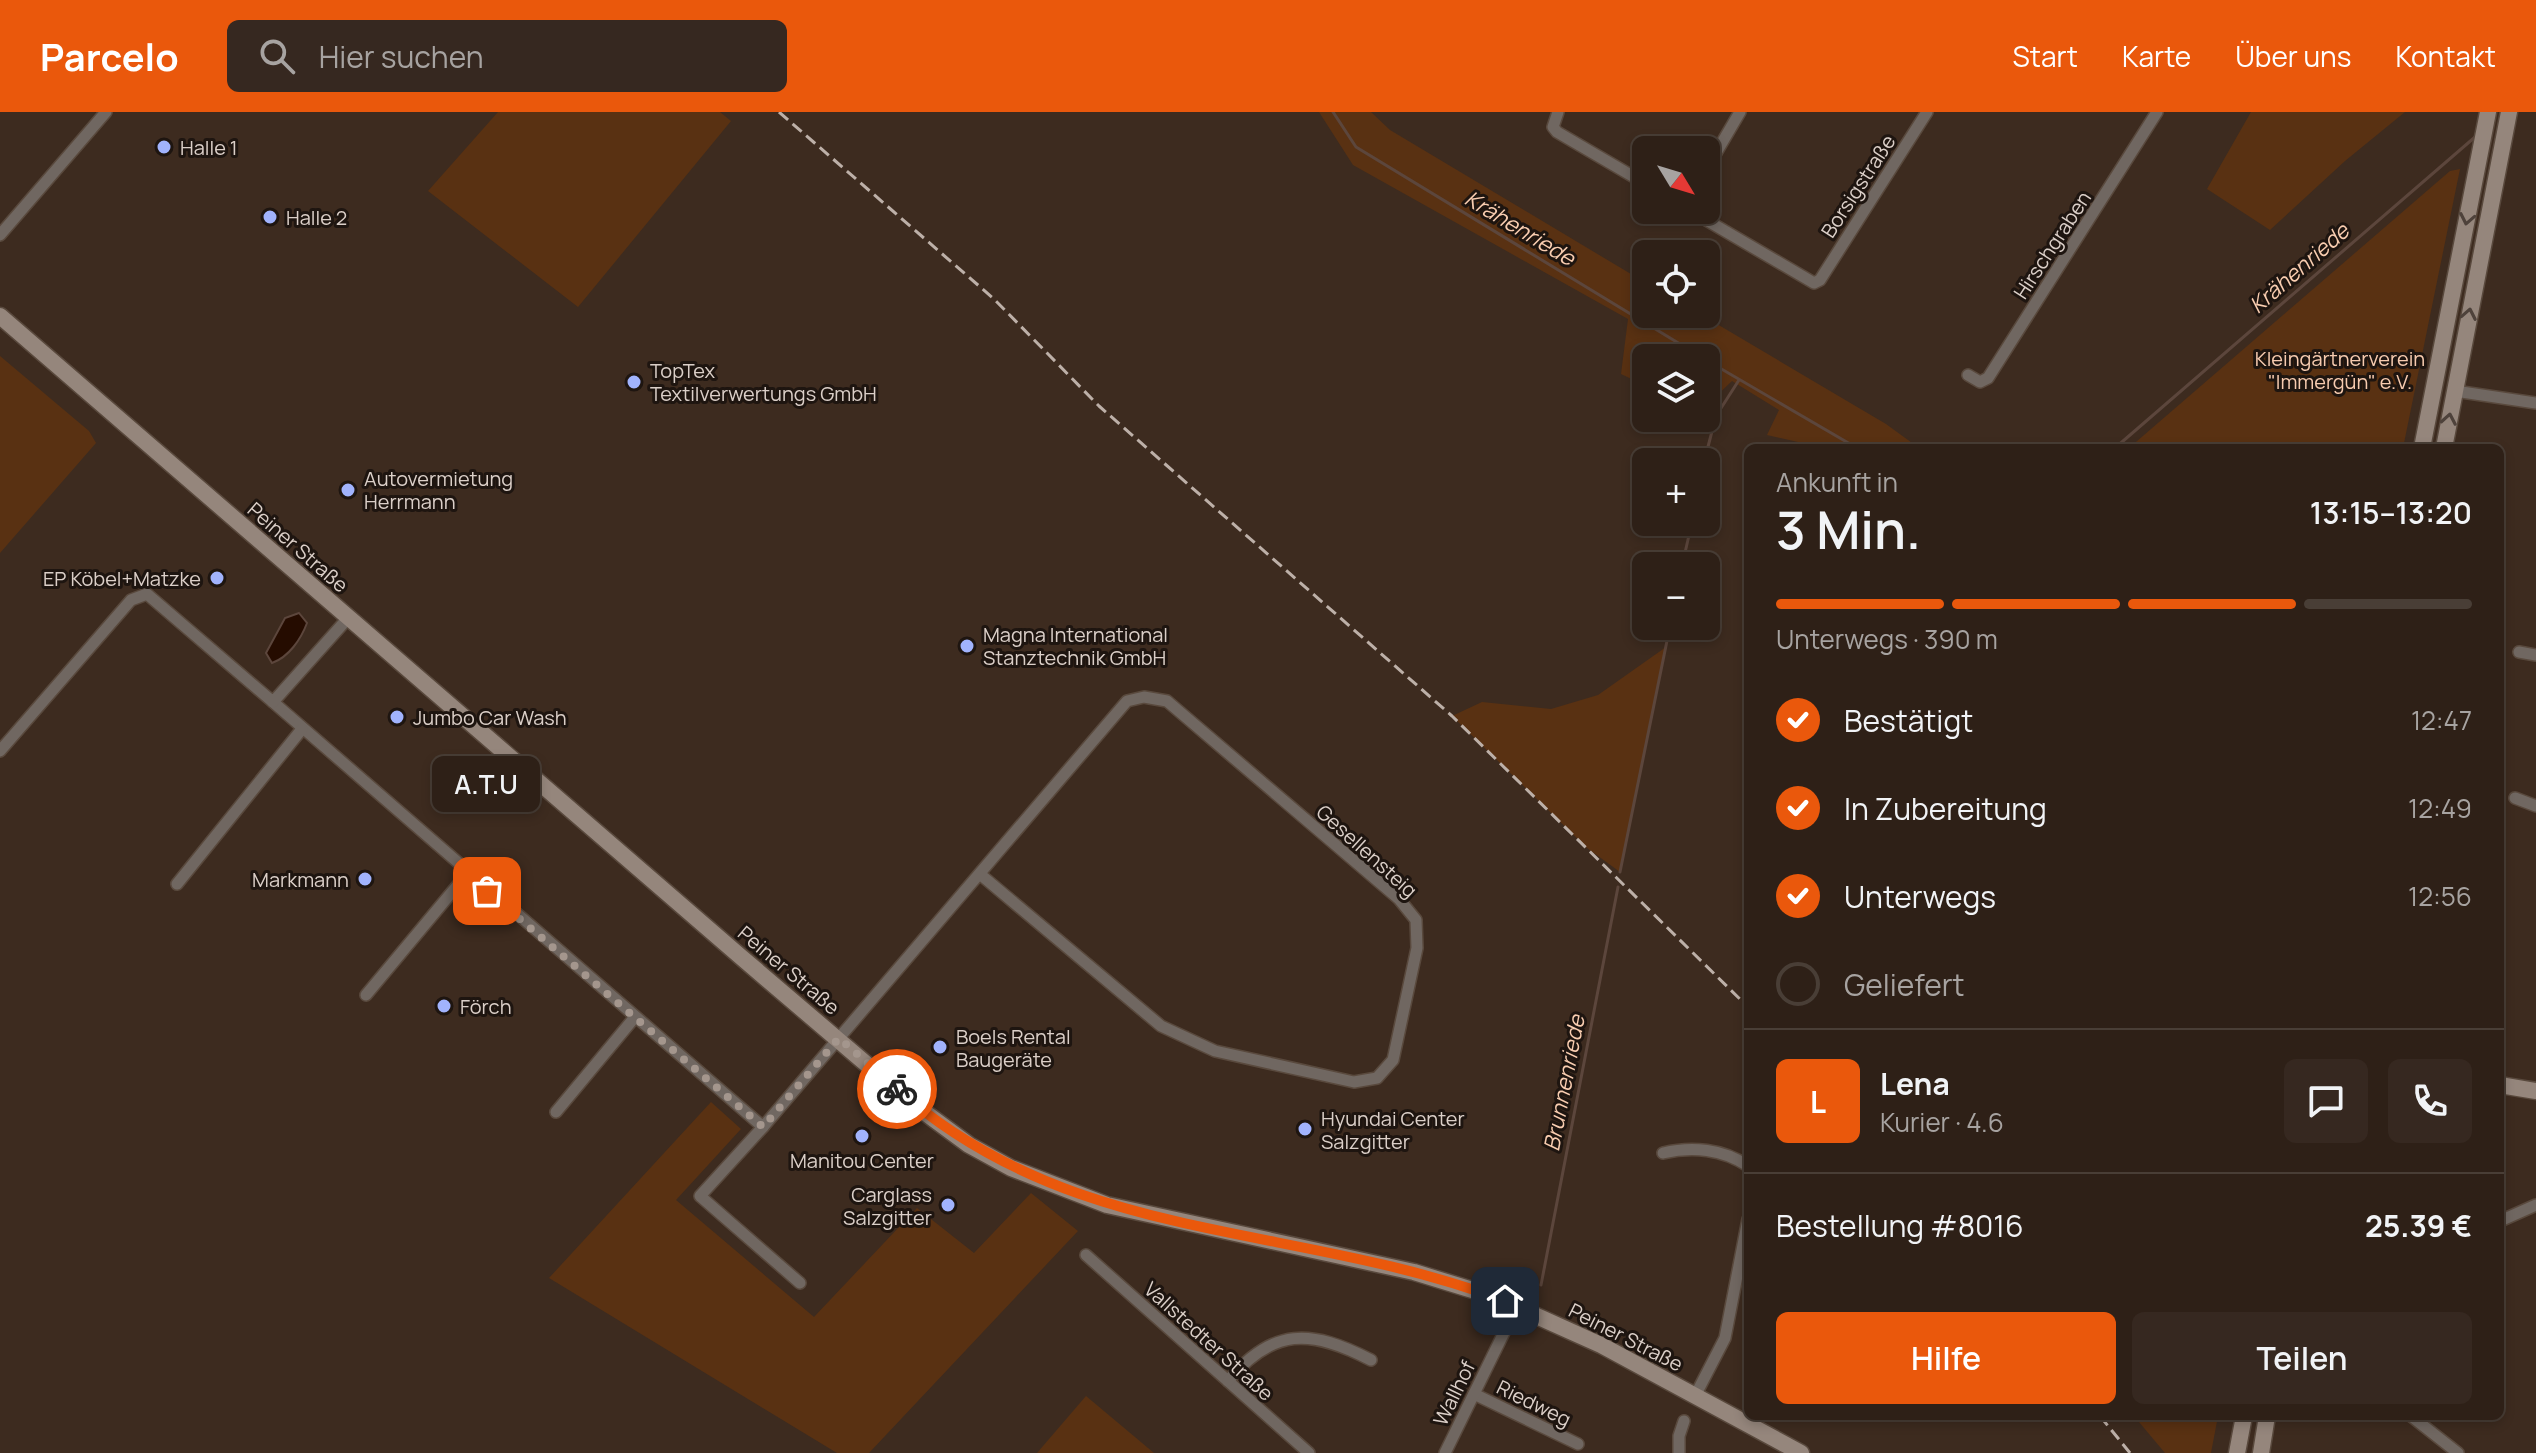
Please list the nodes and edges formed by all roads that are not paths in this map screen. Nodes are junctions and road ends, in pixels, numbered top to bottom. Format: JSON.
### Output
{"nodes":[{"id":1,"x":106,"y":112,"type":"edge"},
{"id":2,"x":1558,"y":112,"type":"edge"},
{"id":3,"x":1740,"y":112,"type":"edge"},
{"id":4,"x":1927,"y":112,"type":"edge"},
{"id":5,"x":2157,"y":112,"type":"edge"},
{"id":6,"x":2508,"y":116,"type":"edge"},
{"id":7,"x":2487,"y":118,"type":"edge"},
{"id":8,"x":1720,"y":146,"type":"edge"},
{"id":9,"x":1632,"y":175,"type":"edge"},
{"id":10,"x":1712,"y":224,"type":"edge"},
{"id":11,"x":0,"y":235,"type":"edge"},
{"id":12,"x":0,"y":316,"type":"edge"},
{"id":13,"x":1968,"y":375,"type":"dead end"},
{"id":14,"x":2434,"y":386,"type":"junction"},
{"id":15,"x":2455,"y":391,"type":"junction"},
{"id":16,"x":2536,"y":403,"type":"edge"},
{"id":17,"x":2423,"y":444,"type":"edge"},
{"id":18,"x":2445,"y":444,"type":"edge"},
{"id":19,"x":349,"y":617,"type":"junction"},
{"id":20,"x":2519,"y":652,"type":"dead end"},
{"id":21,"x":2536,"y":655,"type":"edge"},
{"id":22,"x":273,"y":702,"type":"junction"},
{"id":23,"x":302,"y":729,"type":"junction"},
{"id":24,"x":0,"y":751,"type":"edge"},
{"id":25,"x":2515,"y":798,"type":"dead end"},
{"id":26,"x":2536,"y":806,"type":"edge"},
{"id":27,"x":467,"y":874,"type":"junction"},
{"id":28,"x":981,"y":875,"type":"junction"},
{"id":29,"x":177,"y":884,"type":"dead end"},
{"id":30,"x":366,"y":995,"type":"dead end"},
{"id":31,"x":635,"y":1017,"type":"junction"},
{"id":32,"x":839,"y":1038,"type":"junction"},
{"id":33,"x":2504,"y":1086,"type":"edge"},
{"id":34,"x":2536,"y":1091,"type":"edge"},
{"id":35,"x":556,"y":1112,"type":"dead end"},
{"id":36,"x":763,"y":1127,"type":"junction"},
{"id":37,"x":1663,"y":1153,"type":"dead end"},
{"id":38,"x":1744,"y":1163,"type":"edge"},
{"id":39,"x":2536,"y":1205,"type":"edge"},
{"id":40,"x":2504,"y":1219,"type":"edge"},
{"id":41,"x":1744,"y":1240,"type":"edge"},
{"id":42,"x":1086,"y":1255,"type":"dead end"},
{"id":43,"x":800,"y":1283,"type":"dead end"},
{"id":44,"x":1517,"y":1306,"type":"junction"},
{"id":45,"x":1371,"y":1360,"type":"dead end"},
{"id":46,"x":1228,"y":1381,"type":"junction"},
{"id":47,"x":1474,"y":1394,"type":"junction"},
{"id":48,"x":1695,"y":1396,"type":"junction"},
{"id":49,"x":2243,"y":1420,"type":"edge"},
{"id":50,"x":2266,"y":1420,"type":"edge"},
{"id":51,"x":2416,"y":1420,"type":"edge"},
{"id":52,"x":1684,"y":1421,"type":"dead end"},
{"id":53,"x":1578,"y":1444,"type":"dead end"},
{"id":54,"x":1309,"y":1453,"type":"edge"},
{"id":55,"x":1445,"y":1453,"type":"edge"},
{"id":56,"x":1679,"y":1453,"type":"edge"},
{"id":57,"x":1801,"y":1453,"type":"edge"},
{"id":58,"x":2237,"y":1453,"type":"edge"},
{"id":59,"x":2261,"y":1453,"type":"edge"},
{"id":60,"x":2458,"y":1453,"type":"edge"}],
"edges":[{"from":1,"to":11,"type":"street"},
{"from":2,"to":9,"type":"street"},
{"from":3,"to":8,"type":"street"},
{"from":4,"to":10,"type":"street","name":"Borsigstraße"},
{"from":5,"to":13,"type":"street","name":"Hirschgraben"},
{"from":15,"to":6,"type":"main road","one_way":true},
{"from":7,"to":14,"type":"main road","one_way":true},
{"from":12,"to":19,"type":"main road","name":"Peiner Straße"},
{"from":14,"to":15,"type":"main road"},
{"from":14,"to":17,"type":"main road"},
{"from":15,"to":16,"type":"street"},
{"from":18,"to":15,"type":"main road","one_way":true},
{"from":19,"to":22,"type":"street"},
{"from":19,"to":32,"type":"main road","name":"Peiner Straße"},
{"from":20,"to":21,"type":"street"},
{"from":22,"to":23,"type":"street"},
{"from":22,"to":24,"type":"street"},
{"from":23,"to":27,"type":"street"},
{"from":23,"to":29,"type":"street"},
{"from":25,"to":26,"type":"street"},
{"from":27,"to":30,"type":"street"},
{"from":27,"to":31,"type":"street"},
{"from":28,"to":28,"type":"street","name":"Gesellensteig"},
{"from":28,"to":32,"type":"street","name":"Gesellensteig"},
{"from":31,"to":35,"type":"street"},
{"from":31,"to":36,"type":"street"},
{"from":32,"to":36,"type":"street","name":"Gesellensteig"},
{"from":32,"to":44,"type":"main road","name":"Peiner Straße"},
{"from":33,"to":34,"type":"main road"},
{"from":36,"to":43,"type":"street","name":"Gesellensteig"},
{"from":37,"to":38,"type":"street"},
{"from":39,"to":40,"type":"street"},
{"from":41,"to":48,"type":"street","name":"Peiner Straße"},
{"from":42,"to":46,"type":"street","name":"Vallstedter Straße"},
{"from":44,"to":47,"type":"street","name":"Wallhof"},
{"from":44,"to":48,"type":"main road","name":"Peiner Straße"},
{"from":45,"to":46,"type":"street"},
{"from":46,"to":54,"type":"street","name":"Vallstedter Straße"},
{"from":47,"to":53,"type":"street","name":"Riedweg"},
{"from":47,"to":55,"type":"street","name":"Wallhof"},
{"from":48,"to":57,"type":"main road","name":"Peiner Straße"},
{"from":49,"to":58,"type":"main road"},
{"from":50,"to":59,"type":"main road"},
{"from":51,"to":60,"type":"street"},
{"from":52,"to":56,"type":"street"}]}
